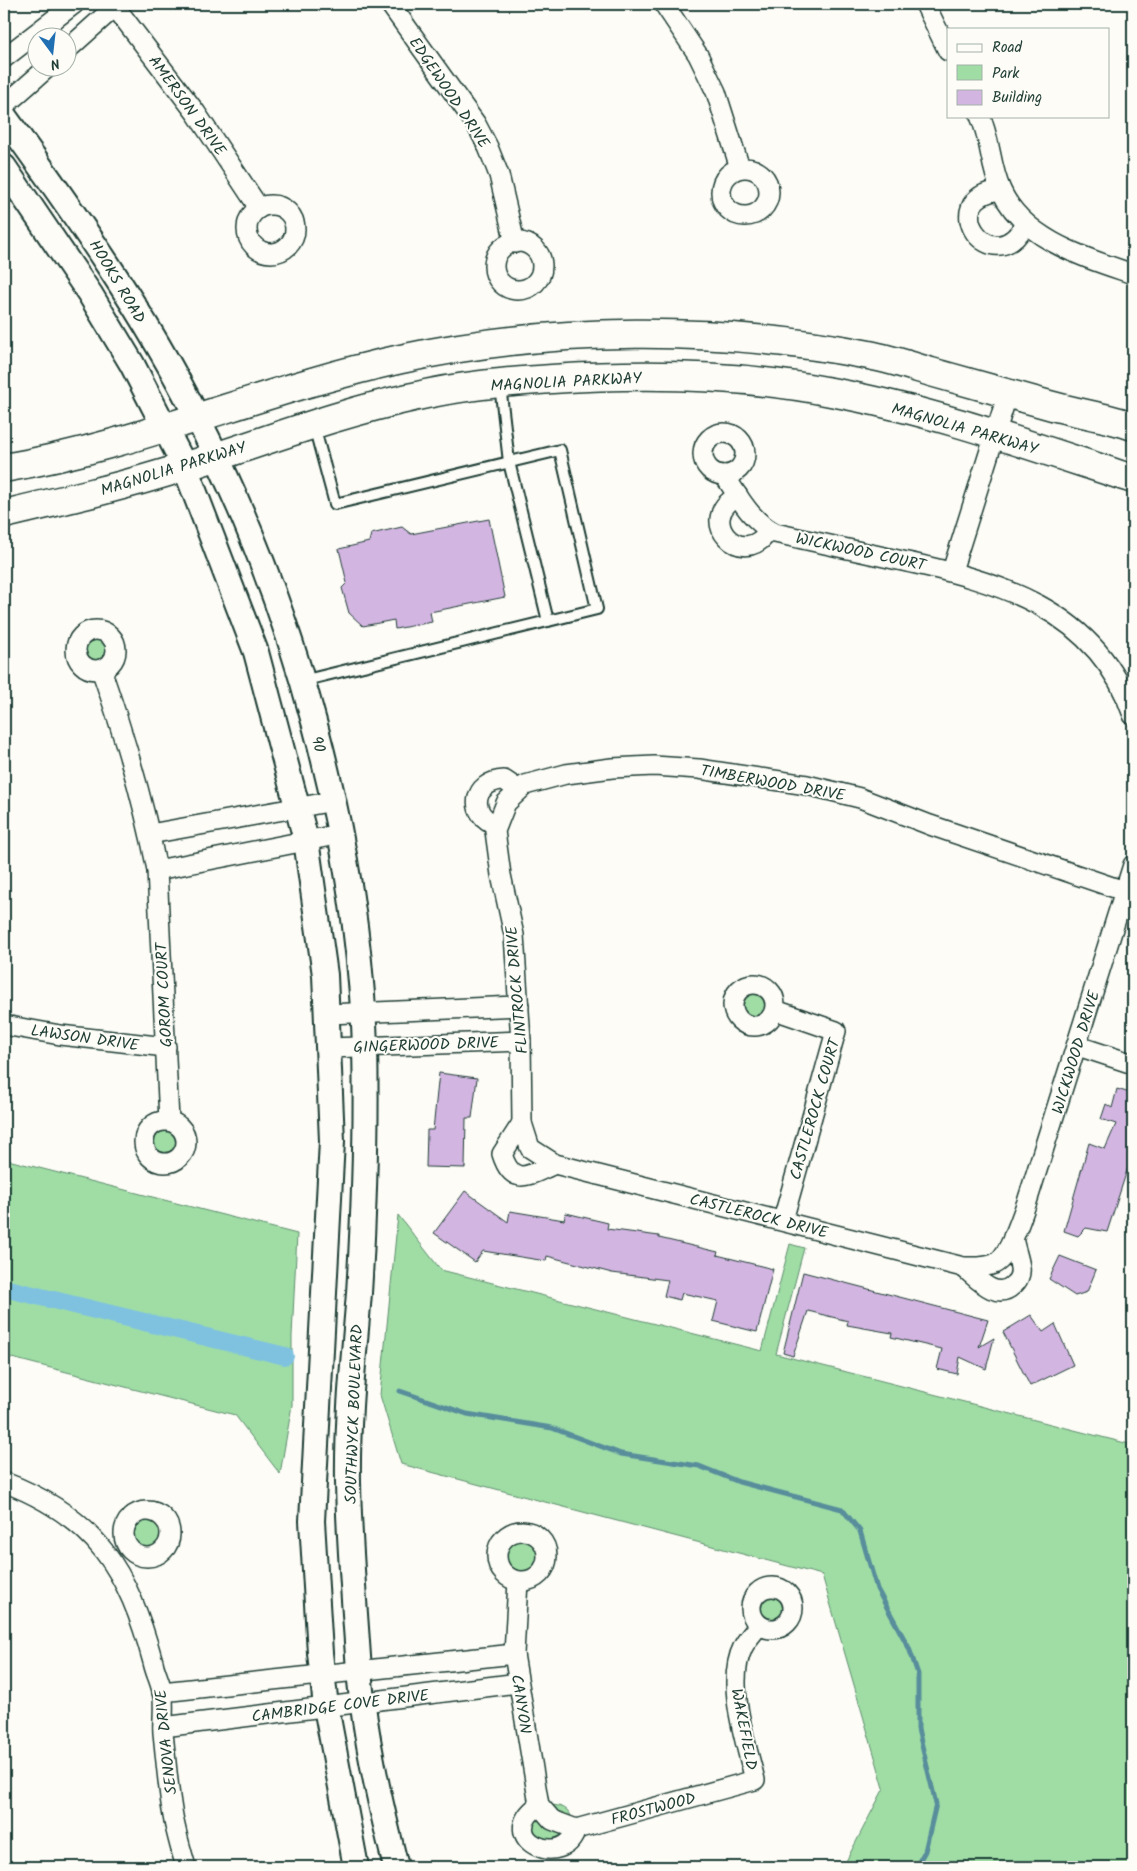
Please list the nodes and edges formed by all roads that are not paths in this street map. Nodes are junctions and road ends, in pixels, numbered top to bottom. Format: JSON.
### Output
{"nodes":[{"id":1,"x":74,"y":4,"type":"edge"},
{"id":2,"x":390,"y":4,"type":"edge"},
{"id":3,"x":664,"y":4,"type":"edge"},
{"id":4,"x":925,"y":4,"type":"edge"},
{"id":5,"x":115,"y":5,"type":"edge"},
{"id":6,"x":78,"y":40,"type":"edge"},
{"id":7,"x":947,"y":49,"type":"edge"},
{"id":8,"x":4,"y":58,"type":"edge"},
{"id":9,"x":36,"y":78,"type":"edge"},
{"id":10,"x":4,"y":106,"type":"edge"},
{"id":11,"x":4,"y":116,"type":"edge"},
{"id":12,"x":981,"y":118,"type":"edge"},
{"id":13,"x":4,"y":167,"type":"edge"},
{"id":14,"x":740,"y":168,"type":"dead end"},
{"id":15,"x":1000,"y":190,"type":"junction"},
{"id":16,"x":259,"y":208,"type":"dead end"},
{"id":17,"x":1025,"y":224,"type":"junction"},
{"id":18,"x":515,"y":243,"type":"dead end"},
{"id":19,"x":1133,"y":274,"type":"edge"},
{"id":20,"x":500,"y":383,"type":"junction"},
{"id":21,"x":1008,"y":393,"type":"junction"},
{"id":22,"x":198,"y":418,"type":"junction"},
{"id":23,"x":313,"y":423,"type":"junction"},
{"id":24,"x":1133,"y":426,"type":"edge"},
{"id":25,"x":165,"y":430,"type":"junction"},
{"id":26,"x":994,"y":434,"type":"junction"},
{"id":27,"x":216,"y":456,"type":"junction"},
{"id":28,"x":509,"y":462,"type":"junction"},
{"id":29,"x":186,"y":467,"type":"junction"},
{"id":30,"x":4,"y":468,"type":"edge"},
{"id":31,"x":724,"y":475,"type":"dead end"},
{"id":32,"x":1133,"y":479,"type":"edge"},
{"id":33,"x":738,"y":496,"type":"junction"},
{"id":34,"x":4,"y":514,"type":"edge"},
{"id":35,"x":769,"y":530,"type":"junction"},
{"id":36,"x":952,"y":571,"type":"junction"},
{"id":37,"x":548,"y":621,"type":"junction"},
{"id":38,"x":101,"y":669,"type":"dead end"},
{"id":39,"x":302,"y":682,"type":"junction"},
{"id":40,"x":1133,"y":715,"type":"edge"},
{"id":41,"x":519,"y":790,"type":"junction"},
{"id":42,"x":334,"y":801,"type":"junction"},
{"id":43,"x":506,"y":803,"type":"joint"},
{"id":44,"x":299,"y":807,"type":"junction"},
{"id":45,"x":497,"y":825,"type":"junction"},
{"id":46,"x":150,"y":834,"type":"junction"},
{"id":47,"x":341,"y":834,"type":"junction"},
{"id":48,"x":306,"y":840,"type":"junction"},
{"id":49,"x":1133,"y":865,"type":"edge"},
{"id":50,"x":157,"y":870,"type":"junction"},
{"id":51,"x":1124,"y":891,"type":"junction"},
{"id":52,"x":520,"y":1006,"type":"junction"},
{"id":53,"x":775,"y":1010,"type":"dead end"},
{"id":54,"x":363,"y":1013,"type":"junction"},
{"id":55,"x":328,"y":1014,"type":"junction"},
{"id":56,"x":4,"y":1025,"type":"edge"},
{"id":57,"x":521,"y":1040,"type":"junction"},
{"id":58,"x":1078,"y":1046,"type":"junction"},
{"id":59,"x":166,"y":1047,"type":"junction"},
{"id":60,"x":364,"y":1047,"type":"junction"},
{"id":61,"x":330,"y":1048,"type":"junction"},
{"id":62,"x":1133,"y":1064,"type":"edge"},
{"id":63,"x":169,"y":1120,"type":"dead end"},
{"id":64,"x":522,"y":1123,"type":"junction"},
{"id":65,"x":332,"y":1141,"type":"junction"},
{"id":66,"x":367,"y":1142,"type":"junction"},
{"id":67,"x":530,"y":1148,"type":"joint"},
{"id":68,"x":555,"y":1164,"type":"junction"},
{"id":69,"x":783,"y":1220,"type":"junction"},
{"id":70,"x":1013,"y":1237,"type":"junction"},
{"id":71,"x":996,"y":1263,"type":"joint"},
{"id":72,"x":963,"y":1267,"type":"junction"},
{"id":73,"x":4,"y":1482,"type":"edge"},
{"id":74,"x":129,"y":1548,"type":"dead end"},
{"id":75,"x":114,"y":1564,"type":"junction"},
{"id":76,"x":518,"y":1581,"type":"dead end"},
{"id":77,"x":759,"y":1625,"type":"dead end"},
{"id":78,"x":514,"y":1654,"type":"junction"},
{"id":79,"x":359,"y":1672,"type":"junction"},
{"id":80,"x":324,"y":1676,"type":"junction"},
{"id":81,"x":518,"y":1683,"type":"junction"},
{"id":82,"x":162,"y":1692,"type":"junction"},
{"id":83,"x":362,"y":1702,"type":"junction"},
{"id":84,"x":326,"y":1707,"type":"junction"},
{"id":85,"x":163,"y":1727,"type":"junction"},
{"id":86,"x":755,"y":1780,"type":"joint"},
{"id":87,"x":539,"y":1805,"type":"junction"},
{"id":88,"x":576,"y":1829,"type":"junction"},
{"id":89,"x":186,"y":1867,"type":"edge"},
{"id":90,"x":356,"y":1867,"type":"edge"},
{"id":91,"x":396,"y":1867,"type":"edge"}],
"edges":[{"from":1,"to":8,"type":"street"},
{"from":2,"to":18,"type":"street","name":"EDGEWOOD DRIVE"},
{"from":3,"to":14,"type":"street"},
{"from":4,"to":7,"type":"street"},
{"from":5,"to":6,"type":"street"},
{"from":5,"to":16,"type":"street","name":"AMERSON DRIVE"},
{"from":9,"to":10,"type":"street"},
{"from":11,"to":22,"type":"street","name":"HOOKS ROAD"},
{"from":12,"to":15,"type":"street"},
{"from":13,"to":25,"type":"street","name":"HOOKS ROAD"},
{"from":15,"to":17,"type":"street"},
{"from":15,"to":17,"type":"street"},
{"from":17,"to":19,"type":"street"},
{"from":20,"to":23,"type":"main road","name":"MAGNOLIA PARKWAY"},
{"from":20,"to":26,"type":"main road","name":"MAGNOLIA PARKWAY"},
{"from":20,"to":28,"type":"lane"},
{"from":21,"to":22,"type":"main road"},
{"from":21,"to":24,"type":"main road"},
{"from":21,"to":26,"type":"street"},
{"from":22,"to":25,"type":"main road"},
{"from":22,"to":27,"type":"street","name":"HOOKS ROAD"},
{"from":23,"to":27,"type":"main road","name":"MAGNOLIA PARKWAY"},
{"from":23,"to":28,"type":"lane"},
{"from":25,"to":29,"type":"street","name":"HOOKS ROAD"},
{"from":25,"to":30,"type":"main road"},
{"from":26,"to":32,"type":"main road","name":"MAGNOLIA PARKWAY"},
{"from":26,"to":36,"type":"street"},
{"from":27,"to":29,"type":"main road","name":"MAGNOLIA PARKWAY"},
{"from":27,"to":39,"type":"street","name":"90"},
{"from":28,"to":37,"type":"lane"},
{"from":28,"to":37,"type":"lane"},
{"from":29,"to":34,"type":"main road","name":"MAGNOLIA PARKWAY"},
{"from":29,"to":44,"type":"street"},
{"from":31,"to":33,"type":"street","name":"WICKWOOD COURT"},
{"from":33,"to":35,"type":"street","name":"WICKWOOD COURT"},
{"from":33,"to":35,"type":"street"},
{"from":35,"to":36,"type":"street","name":"WICKWOOD COURT"},
{"from":36,"to":40,"type":"street"},
{"from":37,"to":39,"type":"lane"},
{"from":38,"to":46,"type":"street","name":"GOROM COURT"},
{"from":39,"to":42,"type":"street","name":"90"},
{"from":41,"to":43,"type":"street","name":"TIMBERWOOD DRIVE"},
{"from":41,"to":45,"type":"street"},
{"from":41,"to":51,"type":"street","name":"TIMBERWOOD DRIVE"},
{"from":42,"to":44,"type":"street"},
{"from":42,"to":47,"type":"street","name":"90"},
{"from":43,"to":45,"type":"street","name":"FLINTROCK DRIVE"},
{"from":44,"to":46,"type":"street"},
{"from":44,"to":48,"type":"street"},
{"from":45,"to":52,"type":"street","name":"FLINTROCK DRIVE"},
{"from":46,"to":50,"type":"street","name":"GOROM COURT"},
{"from":47,"to":48,"type":"street"},
{"from":47,"to":54,"type":"street","name":"90"},
{"from":48,"to":50,"type":"street"},
{"from":48,"to":55,"type":"street"},
{"from":49,"to":51,"type":"street","name":"WICKWOOD DRIVE"},
{"from":50,"to":59,"type":"street","name":"GOROM COURT"},
{"from":51,"to":58,"type":"street","name":"WICKWOOD DRIVE"},
{"from":52,"to":54,"type":"street","name":"GINGERWOOD DRIVE"},
{"from":52,"to":57,"type":"street","name":"FLINTROCK DRIVE"},
{"from":53,"to":69,"type":"street","name":"CASTLEROCK COURT"},
{"from":54,"to":55,"type":"street","name":"GINGERWOOD DRIVE"},
{"from":54,"to":60,"type":"street","name":"90"},
{"from":55,"to":61,"type":"street"},
{"from":56,"to":59,"type":"street","name":"LAWSON DRIVE"},
{"from":57,"to":60,"type":"street","name":"GINGERWOOD DRIVE"},
{"from":57,"to":64,"type":"street","name":"FLINTROCK DRIVE"},
{"from":58,"to":62,"type":"street"},
{"from":58,"to":70,"type":"street","name":"WICKWOOD DRIVE"},
{"from":59,"to":63,"type":"street","name":"GOROM COURT"},
{"from":60,"to":61,"type":"street","name":"GINGERWOOD DRIVE"},
{"from":60,"to":66,"type":"street","name":"SOUTHWYCK BOULEVARD"},
{"from":61,"to":65,"type":"street"},
{"from":64,"to":67,"type":"street","name":"FLINTROCK DRIVE"},
{"from":64,"to":68,"type":"street"},
{"from":65,"to":66,"type":"street"},
{"from":65,"to":80,"type":"street"},
{"from":66,"to":79,"type":"street","name":"SOUTHWYCK BOULEVARD"},
{"from":67,"to":68,"type":"street","name":"CASTLEROCK DRIVE"},
{"from":68,"to":69,"type":"street","name":"CASTLEROCK DRIVE"},
{"from":69,"to":72,"type":"street","name":"CASTLEROCK DRIVE"},
{"from":70,"to":71,"type":"street","name":"WICKWOOD DRIVE"},
{"from":70,"to":72,"type":"street","name":"CASTLEROCK DRIVE"},
{"from":71,"to":72,"type":"street","name":"CASTLEROCK DRIVE"},
{"from":73,"to":75,"type":"street","name":"SENOVA DRIVE"},
{"from":74,"to":75,"type":"street"},
{"from":75,"to":82,"type":"street","name":"SENOVA DRIVE"},
{"from":76,"to":78,"type":"street","name":"CANYON"},
{"from":77,"to":86,"type":"street","name":"WAKEFIELD"},
{"from":78,"to":79,"type":"street","name":"CAMBRIDGE COVE DRIVE"},
{"from":78,"to":81,"type":"street","name":"CANYON"},
{"from":79,"to":80,"type":"street","name":"CAMBRIDGE COVE DRIVE"},
{"from":79,"to":83,"type":"street","name":"SOUTHWYCK BOULEVARD"},
{"from":80,"to":82,"type":"street","name":"CAMBRIDGE COVE DRIVE"},
{"from":80,"to":84,"type":"street"},
{"from":81,"to":83,"type":"street","name":"CAMBRIDGE COVE DRIVE"},
{"from":81,"to":87,"type":"street","name":"CANYON"},
{"from":82,"to":85,"type":"street","name":"SENOVA DRIVE"},
{"from":83,"to":84,"type":"street","name":"CAMBRIDGE COVE DRIVE"},
{"from":83,"to":91,"type":"street","name":"SOUTHWYCK BOULEVARD"},
{"from":84,"to":85,"type":"street","name":"CAMBRIDGE COVE DRIVE"},
{"from":84,"to":90,"type":"street"},
{"from":85,"to":89,"type":"street","name":"SENOVA DRIVE"},
{"from":86,"to":88,"type":"street","name":"FROSTWOOD"},
{"from":87,"to":88,"type":"street"},
{"from":87,"to":88,"type":"street"}]}
